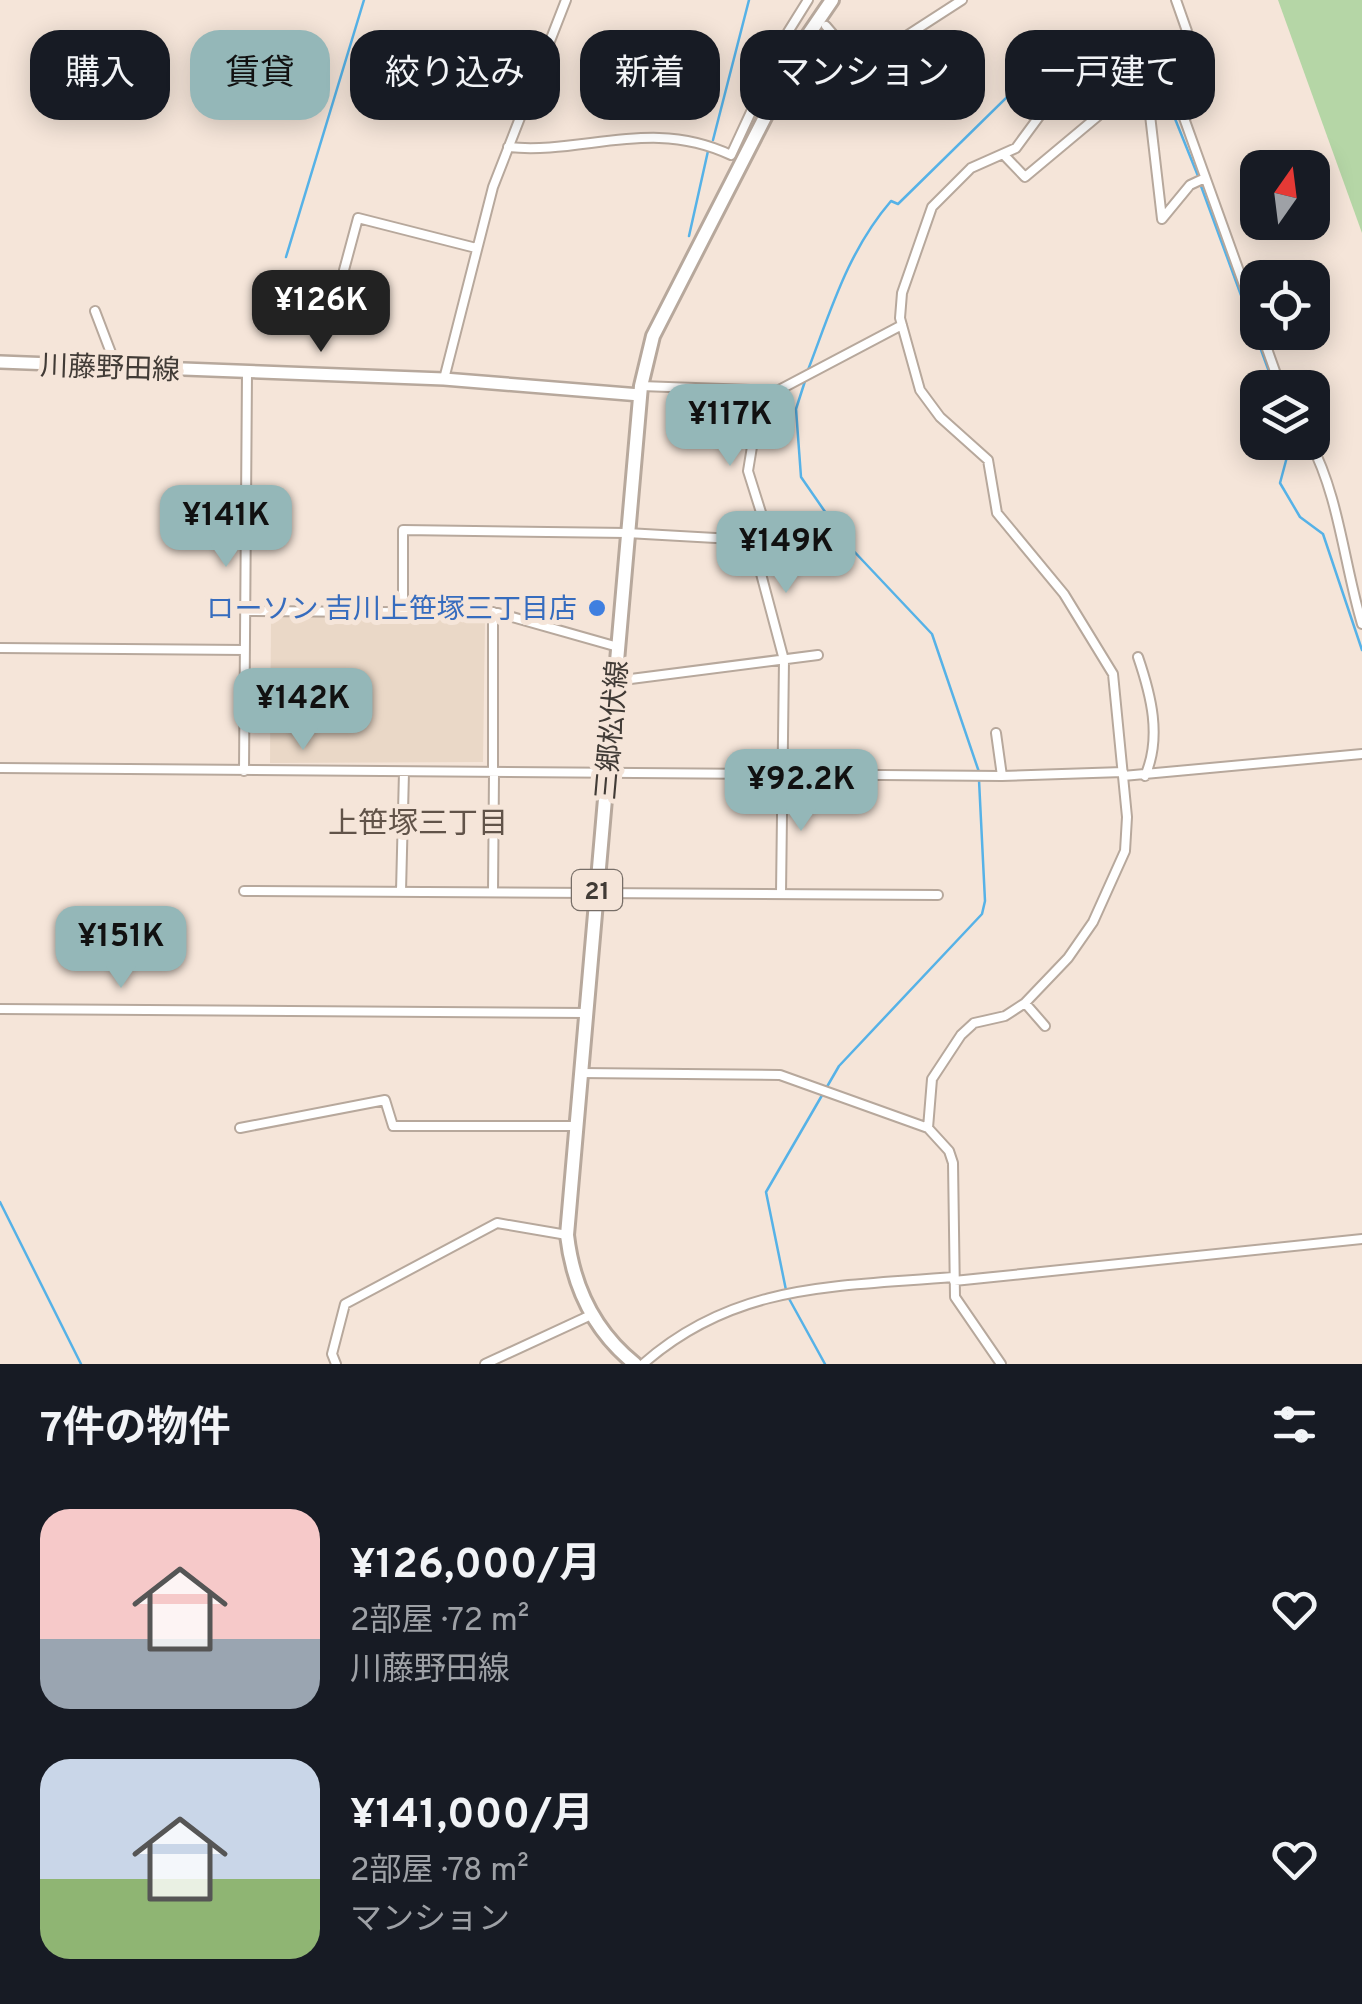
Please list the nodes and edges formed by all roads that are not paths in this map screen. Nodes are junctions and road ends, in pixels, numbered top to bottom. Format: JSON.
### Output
{"nodes":[{"id":1,"x":566,"y":0,"type":"edge"},
{"id":2,"x":832,"y":0,"type":"edge"},
{"id":3,"x":962,"y":0,"type":"edge"},
{"id":4,"x":1176,"y":0,"type":"edge"},
{"id":5,"x":807,"y":4,"type":"edge"},
{"id":6,"x":826,"y":26,"type":"dead end"},
{"id":7,"x":829,"y":30,"type":"edge"},
{"id":8,"x":918,"y":30,"type":"edge"},
{"id":9,"x":1188,"y":30,"type":"edge"},
{"id":10,"x":1038,"y":120,"type":"edge"},
{"id":11,"x":1093,"y":120,"type":"edge"},
{"id":12,"x":1148,"y":120,"type":"edge"},
{"id":13,"x":1186,"y":120,"type":"edge"},
{"id":14,"x":508,"y":147,"type":"junction"},
{"id":15,"x":1003,"y":154,"type":"junction"},
{"id":16,"x":1205,"y":178,"type":"junction"},
{"id":17,"x":476,"y":248,"type":"junction"},
{"id":18,"x":344,"y":270,"type":"dead end"},
{"id":19,"x":1240,"y":274,"type":"edge"},
{"id":20,"x":95,"y":311,"type":"dead end"},
{"id":21,"x":902,"y":324,"type":"junction"},
{"id":22,"x":0,"y":362,"type":"edge"},
{"id":23,"x":116,"y":366,"type":"junction"},
{"id":24,"x":247,"y":373,"type":"junction"},
{"id":25,"x":444,"y":379,"type":"junction"},
{"id":26,"x":640,"y":390,"type":"junction"},
{"id":27,"x":761,"y":392,"type":"junction"},
{"id":28,"x":1317,"y":460,"type":"edge"},
{"id":29,"x":627,"y":533,"type":"junction"},
{"id":30,"x":752,"y":540,"type":"junction"},
{"id":31,"x":245,"y":611,"type":"junction"},
{"id":32,"x":404,"y":612,"type":"junction"},
{"id":33,"x":493,"y":612,"type":"junction"},
{"id":34,"x":1362,"y":624,"type":"edge"},
{"id":35,"x":618,"y":647,"type":"junction"},
{"id":36,"x":0,"y":648,"type":"edge"},
{"id":37,"x":245,"y":650,"type":"junction"},
{"id":38,"x":818,"y":655,"type":"dead end"},
{"id":39,"x":1138,"y":656,"type":"dead end"},
{"id":40,"x":784,"y":660,"type":"junction"},
{"id":41,"x":615,"y":681,"type":"junction"},
{"id":42,"x":996,"y":733,"type":"dead end"},
{"id":43,"x":1362,"y":754,"type":"edge"},
{"id":44,"x":0,"y":768,"type":"edge"},
{"id":45,"x":244,"y":771,"type":"junction"},
{"id":46,"x":404,"y":772,"type":"junction"},
{"id":47,"x":493,"y":773,"type":"junction"},
{"id":48,"x":607,"y":774,"type":"junction"},
{"id":49,"x":1123,"y":774,"type":"junction"},
{"id":50,"x":783,"y":775,"type":"junction"},
{"id":51,"x":1002,"y":776,"type":"junction"},
{"id":52,"x":1145,"y":776,"type":"junction"},
{"id":53,"x":401,"y":891,"type":"junction"},
{"id":54,"x":244,"y":892,"type":"dead end"},
{"id":55,"x":493,"y":892,"type":"junction"},
{"id":56,"x":781,"y":893,"type":"junction"},
{"id":57,"x":596,"y":894,"type":"junction"},
{"id":58,"x":938,"y":895,"type":"dead end"},
{"id":59,"x":1026,"y":1003,"type":"junction"},
{"id":60,"x":0,"y":1009,"type":"edge"},
{"id":61,"x":586,"y":1014,"type":"junction"},
{"id":62,"x":1043,"y":1024,"type":"dead end"},
{"id":63,"x":580,"y":1073,"type":"junction"},
{"id":64,"x":576,"y":1126,"type":"junction"},
{"id":65,"x":240,"y":1128,"type":"dead end"},
{"id":66,"x":928,"y":1128,"type":"junction"},
{"id":67,"x":567,"y":1235,"type":"junction"},
{"id":68,"x":1362,"y":1239,"type":"edge"},
{"id":69,"x":953,"y":1279,"type":"junction"},
{"id":70,"x":591,"y":1315,"type":"junction"},
{"id":71,"x":336,"y":1364,"type":"edge"},
{"id":72,"x":485,"y":1364,"type":"edge"},
{"id":73,"x":635,"y":1364,"type":"edge"},
{"id":74,"x":643,"y":1364,"type":"edge"},
{"id":75,"x":1000,"y":1364,"type":"edge"}],
"edges":[{"from":1,"to":14,"type":"street"},
{"from":2,"to":26,"type":"main road","name":"三郷松伏線","number":"21"},
{"from":3,"to":8,"type":"street"},
{"from":4,"to":9,"type":"street"},
{"from":5,"to":14,"type":"street"},
{"from":6,"to":7,"type":"street"},
{"from":10,"to":15,"type":"street"},
{"from":11,"to":15,"type":"street"},
{"from":12,"to":16,"type":"street"},
{"from":13,"to":16,"type":"street"},
{"from":14,"to":17,"type":"street"},
{"from":15,"to":21,"type":"street"},
{"from":16,"to":19,"type":"street"},
{"from":17,"to":18,"type":"street"},
{"from":17,"to":25,"type":"street"},
{"from":20,"to":23,"type":"street"},
{"from":21,"to":27,"type":"street"},
{"from":21,"to":49,"type":"street"},
{"from":22,"to":23,"type":"main road","name":"川藤野田線"},
{"from":23,"to":24,"type":"main road","name":"川藤野田線"},
{"from":24,"to":25,"type":"main road","name":"川藤野田線"},
{"from":24,"to":31,"type":"street"},
{"from":25,"to":26,"type":"main road","name":"川藤野田線"},
{"from":26,"to":27,"type":"street"},
{"from":26,"to":29,"type":"main road","name":"三郷松伏線","number":"21"},
{"from":27,"to":30,"type":"street"},
{"from":28,"to":34,"type":"street"},
{"from":29,"to":30,"type":"street"},
{"from":29,"to":32,"type":"street"},
{"from":29,"to":35,"type":"main road","name":"三郷松伏線","number":"21"},
{"from":30,"to":40,"type":"street"},
{"from":31,"to":32,"type":"street"},
{"from":31,"to":37,"type":"street"},
{"from":32,"to":33,"type":"street"},
{"from":33,"to":35,"type":"street"},
{"from":33,"to":47,"type":"street"},
{"from":35,"to":41,"type":"main road","name":"三郷松伏線","number":"21"},
{"from":36,"to":37,"type":"street"},
{"from":37,"to":45,"type":"street"},
{"from":38,"to":40,"type":"street"},
{"from":39,"to":52,"type":"street"},
{"from":40,"to":41,"type":"street"},
{"from":40,"to":50,"type":"street"},
{"from":41,"to":48,"type":"main road","name":"三郷松伏線","number":"21"},
{"from":42,"to":51,"type":"street"},
{"from":43,"to":52,"type":"street"},
{"from":44,"to":45,"type":"street"},
{"from":45,"to":46,"type":"street"},
{"from":46,"to":47,"type":"street"},
{"from":46,"to":53,"type":"street"},
{"from":47,"to":48,"type":"street"},
{"from":47,"to":55,"type":"street"},
{"from":48,"to":50,"type":"street"},
{"from":48,"to":57,"type":"main road","name":"三郷松伏線","number":"21"},
{"from":49,"to":51,"type":"street"},
{"from":49,"to":52,"type":"street"},
{"from":49,"to":59,"type":"street"},
{"from":50,"to":51,"type":"street"},
{"from":50,"to":56,"type":"street"},
{"from":53,"to":54,"type":"street"},
{"from":53,"to":55,"type":"street"},
{"from":55,"to":57,"type":"street"},
{"from":56,"to":57,"type":"street"},
{"from":56,"to":58,"type":"street"},
{"from":57,"to":61,"type":"main road","name":"三郷松伏線","number":"21"},
{"from":59,"to":62,"type":"street"},
{"from":59,"to":66,"type":"street"},
{"from":60,"to":61,"type":"street"},
{"from":61,"to":63,"type":"main road","name":"三郷松伏線","number":"21"},
{"from":63,"to":64,"type":"main road","name":"三郷松伏線","number":"21"},
{"from":63,"to":66,"type":"street"},
{"from":64,"to":65,"type":"street"},
{"from":64,"to":67,"type":"main road","name":"三郷松伏線","number":"21"},
{"from":66,"to":69,"type":"street"},
{"from":67,"to":70,"type":"main road","name":"三郷松伏線","number":"21"},
{"from":67,"to":71,"type":"street"},
{"from":68,"to":69,"type":"street"},
{"from":69,"to":74,"type":"street"},
{"from":69,"to":75,"type":"street"},
{"from":70,"to":72,"type":"street"},
{"from":70,"to":73,"type":"main road","name":"三郷松伏線","number":"21"}]}
